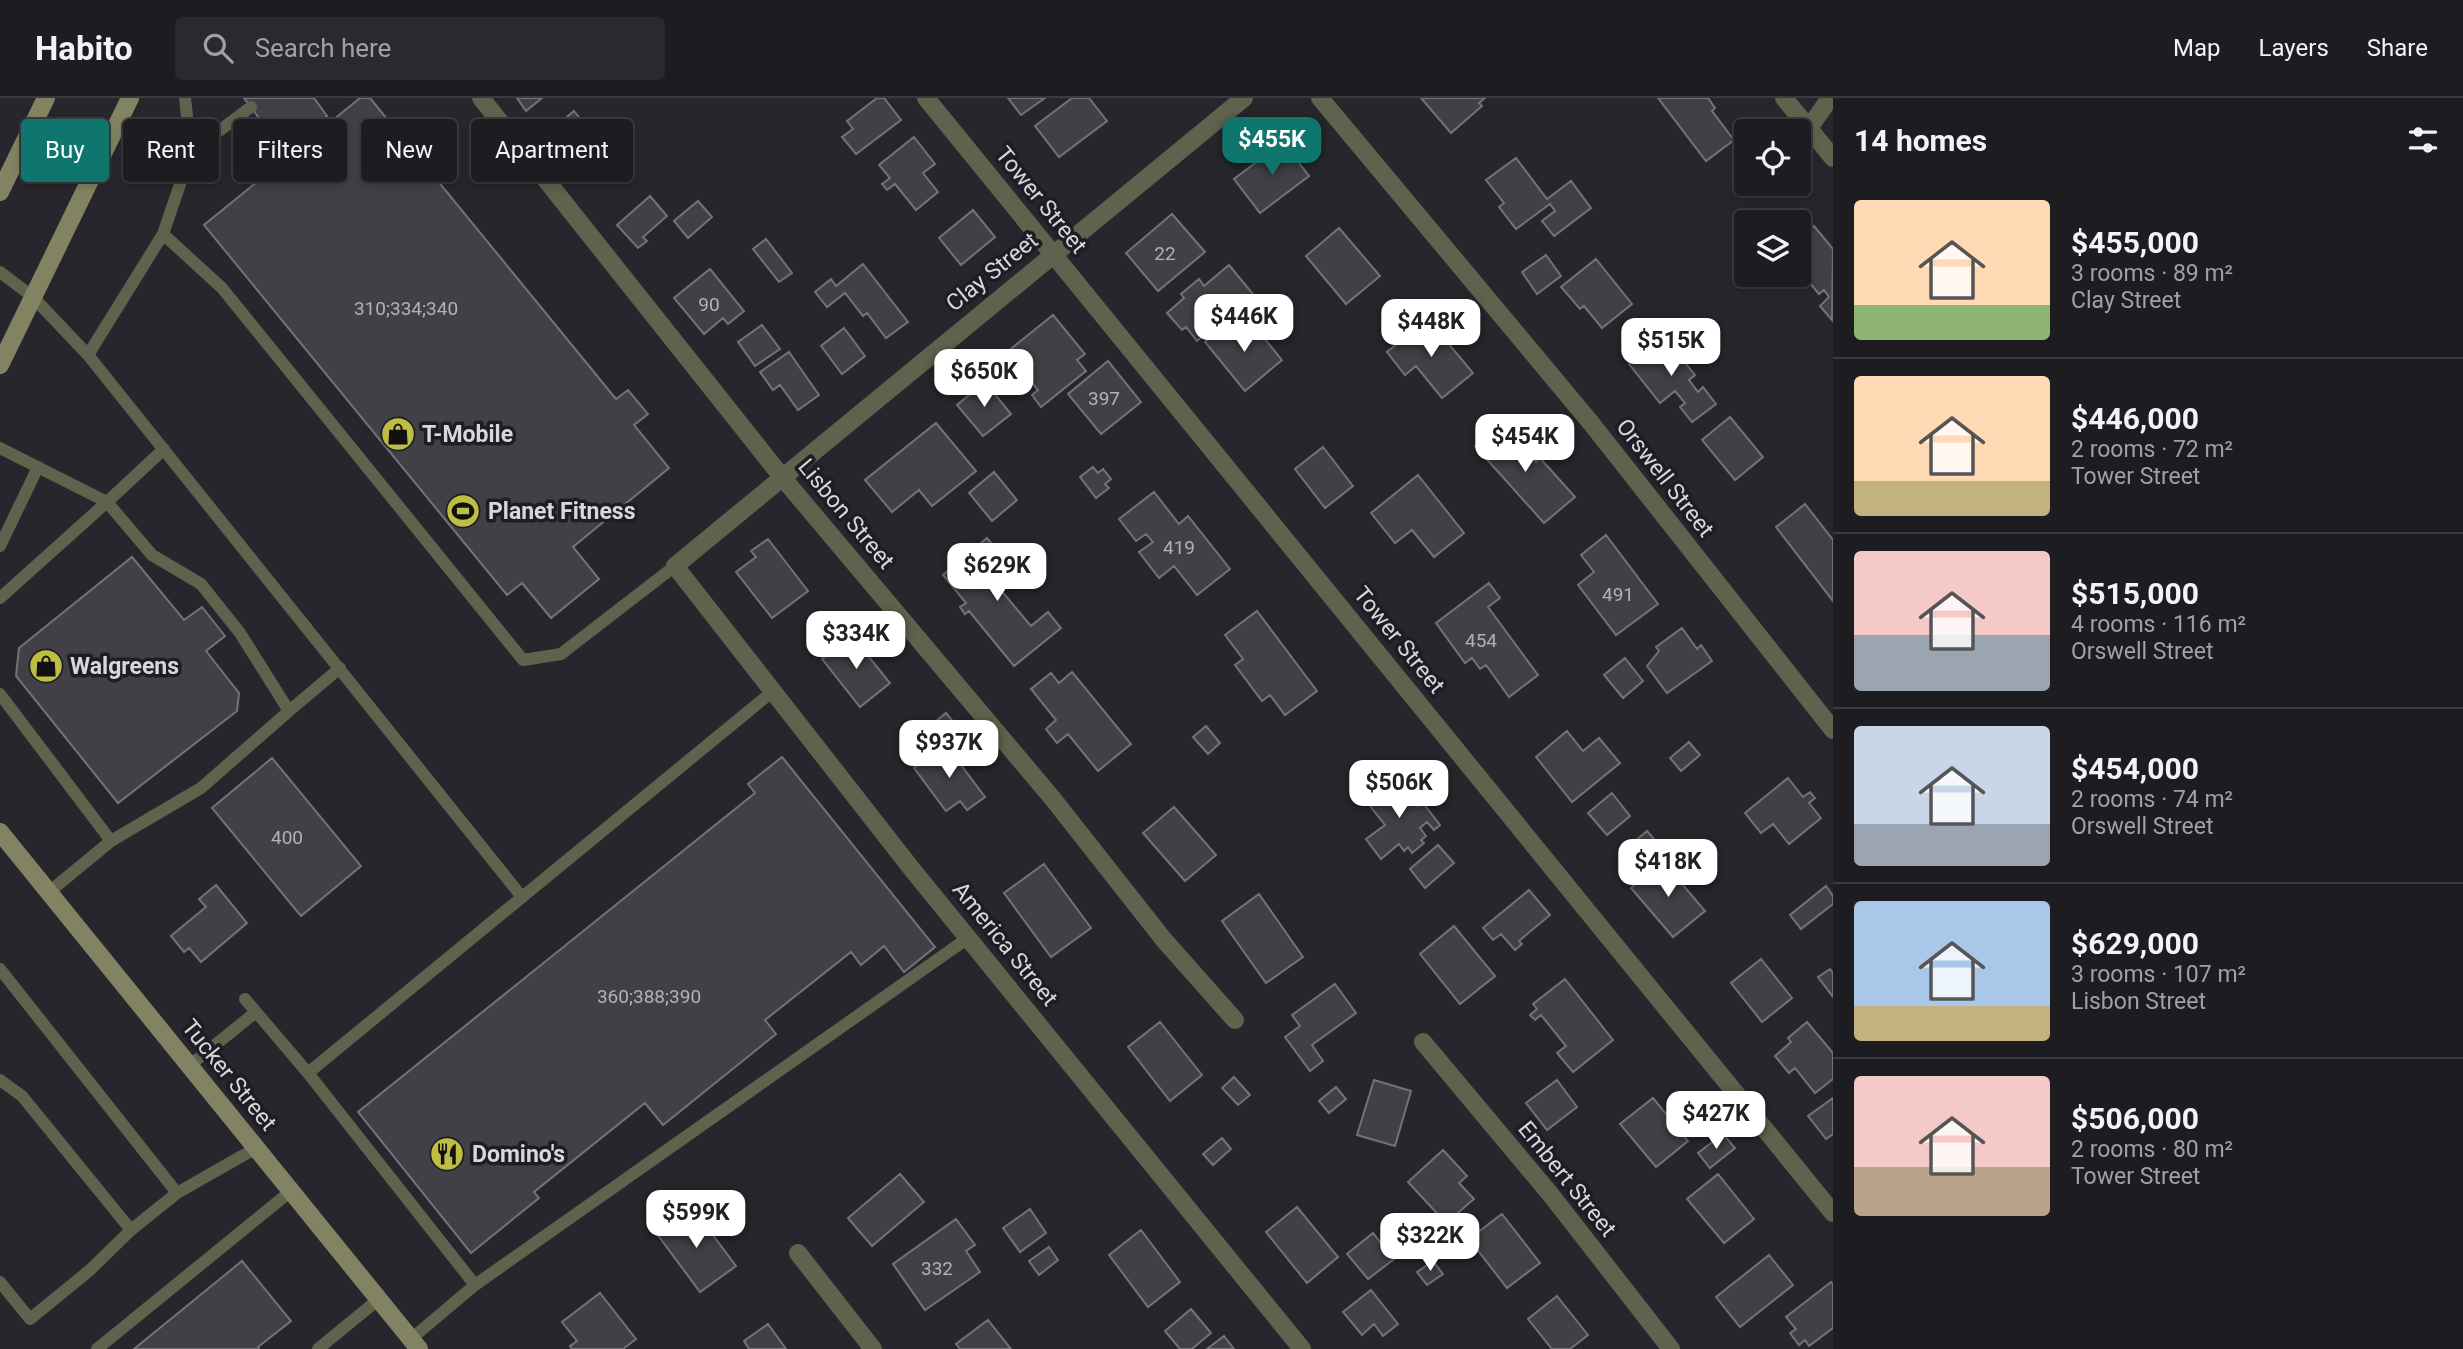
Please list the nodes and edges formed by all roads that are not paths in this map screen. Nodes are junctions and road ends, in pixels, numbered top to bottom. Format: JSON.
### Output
{"nodes":[{"id":1,"x":46,"y":98,"type":"edge"},
{"id":2,"x":130,"y":98,"type":"edge"},
{"id":3,"x":185,"y":98,"type":"edge"},
{"id":4,"x":481,"y":98,"type":"edge"},
{"id":5,"x":926,"y":98,"type":"edge"},
{"id":6,"x":1244,"y":98,"type":"edge"},
{"id":7,"x":1320,"y":98,"type":"edge"},
{"id":8,"x":1784,"y":98,"type":"edge"},
{"id":9,"x":1830,"y":98,"type":"edge"},
{"id":10,"x":251,"y":107,"type":"dead end"},
{"id":11,"x":187,"y":119,"type":"edge"},
{"id":12,"x":1802,"y":119,"type":"edge"},
{"id":13,"x":1811,"y":125,"type":"edge"},
{"id":14,"x":1811,"y":130,"type":"edge"},
{"id":15,"x":219,"y":131,"type":"edge"},
{"id":16,"x":1833,"y":158,"type":"edge"},
{"id":17,"x":181,"y":182,"type":"edge"},
{"id":18,"x":0,"y":192,"type":"edge"},
{"id":19,"x":163,"y":234,"type":"junction"},
{"id":20,"x":1053,"y":254,"type":"junction"},
{"id":21,"x":0,"y":272,"type":"edge"},
{"id":22,"x":33,"y":297,"type":"junction"},
{"id":23,"x":88,"y":355,"type":"junction"},
{"id":24,"x":0,"y":365,"type":"edge"},
{"id":25,"x":0,"y":448,"type":"edge"},
{"id":26,"x":164,"y":449,"type":"junction"},
{"id":27,"x":37,"y":467,"type":"junction"},
{"id":28,"x":782,"y":477,"type":"junction"},
{"id":29,"x":107,"y":502,"type":"junction"},
{"id":30,"x":0,"y":546,"type":"edge"},
{"id":31,"x":676,"y":566,"type":"junction"},
{"id":32,"x":0,"y":598,"type":"edge"},
{"id":33,"x":340,"y":668,"type":"junction"},
{"id":34,"x":773,"y":691,"type":"junction"},
{"id":35,"x":0,"y":694,"type":"edge"},
{"id":36,"x":289,"y":711,"type":"junction"},
{"id":37,"x":1833,"y":730,"type":"edge"},
{"id":38,"x":0,"y":832,"type":"edge"},
{"id":39,"x":111,"y":841,"type":"junction"},
{"id":40,"x":49,"y":892,"type":"junction"},
{"id":41,"x":522,"y":897,"type":"junction"},
{"id":42,"x":968,"y":938,"type":"junction"},
{"id":43,"x":0,"y":970,"type":"edge"},
{"id":44,"x":245,"y":999,"type":"dead end"},
{"id":45,"x":256,"y":1012,"type":"junction"},
{"id":46,"x":1235,"y":1020,"type":"dead end"},
{"id":47,"x":1423,"y":1042,"type":"dead end"},
{"id":48,"x":189,"y":1066,"type":"junction"},
{"id":49,"x":308,"y":1073,"type":"junction"},
{"id":50,"x":0,"y":1080,"type":"edge"},
{"id":51,"x":256,"y":1148,"type":"junction"},
{"id":52,"x":291,"y":1191,"type":"junction"},
{"id":53,"x":177,"y":1193,"type":"junction"},
{"id":54,"x":1833,"y":1213,"type":"edge"},
{"id":55,"x":131,"y":1230,"type":"junction"},
{"id":56,"x":798,"y":1253,"type":"dead end"},
{"id":57,"x":0,"y":1282,"type":"edge"},
{"id":58,"x":475,"y":1284,"type":"junction"},
{"id":59,"x":379,"y":1299,"type":"junction"},
{"id":60,"x":415,"y":1344,"type":"edge"},
{"id":61,"x":97,"y":1349,"type":"edge"},
{"id":62,"x":317,"y":1349,"type":"edge"},
{"id":63,"x":873,"y":1349,"type":"edge"},
{"id":64,"x":1302,"y":1349,"type":"edge"},
{"id":65,"x":1671,"y":1349,"type":"edge"}],
"edges":[{"from":1,"to":18,"type":"street"},
{"from":2,"to":22,"type":"street"},
{"from":3,"to":11,"type":"lane"},
{"from":4,"to":28,"type":"street","name":"Lisbon Street"},
{"from":5,"to":20,"type":"street","name":"Tower Street"},
{"from":6,"to":20,"type":"street","name":"Clay Street"},
{"from":7,"to":37,"type":"street","name":"Orswell Street"},
{"from":8,"to":12,"type":"street"},
{"from":9,"to":13,"type":"street"},
{"from":10,"to":15,"type":"lane"},
{"from":14,"to":16,"type":"street"},
{"from":17,"to":19,"type":"lane"},
{"from":19,"to":23,"type":"lane"},
{"from":19,"to":31,"type":"lane"},
{"from":20,"to":28,"type":"street","name":"Clay Street"},
{"from":20,"to":54,"type":"street","name":"Tower Street"},
{"from":21,"to":22,"type":"lane"},
{"from":22,"to":23,"type":"lane"},
{"from":22,"to":24,"type":"street"},
{"from":23,"to":26,"type":"lane"},
{"from":25,"to":27,"type":"lane"},
{"from":26,"to":29,"type":"lane"},
{"from":26,"to":33,"type":"lane"},
{"from":27,"to":29,"type":"lane"},
{"from":27,"to":30,"type":"lane"},
{"from":28,"to":31,"type":"street","name":"Clay Street"},
{"from":28,"to":46,"type":"street","name":"Lisbon Street"},
{"from":29,"to":32,"type":"lane"},
{"from":29,"to":36,"type":"lane"},
{"from":31,"to":34,"type":"street","name":"America Street"},
{"from":33,"to":36,"type":"lane"},
{"from":33,"to":41,"type":"lane"},
{"from":34,"to":41,"type":"lane"},
{"from":34,"to":42,"type":"street","name":"America Street"},
{"from":35,"to":39,"type":"lane"},
{"from":36,"to":39,"type":"lane"},
{"from":38,"to":40,"type":"street","name":"Tucker Street"},
{"from":39,"to":40,"type":"lane"},
{"from":40,"to":48,"type":"street","name":"Tucker Street"},
{"from":41,"to":49,"type":"lane"},
{"from":42,"to":58,"type":"lane"},
{"from":42,"to":64,"type":"street","name":"America Street"},
{"from":43,"to":53,"type":"lane"},
{"from":44,"to":45,"type":"lane"},
{"from":45,"to":48,"type":"lane"},
{"from":45,"to":49,"type":"lane"},
{"from":47,"to":65,"type":"street","name":"Embert Street"},
{"from":48,"to":51,"type":"street","name":"Tucker Street"},
{"from":49,"to":58,"type":"lane"},
{"from":50,"to":55,"type":"lane"},
{"from":51,"to":52,"type":"street","name":"Tucker Street"},
{"from":51,"to":53,"type":"lane"},
{"from":52,"to":59,"type":"street","name":"Tucker Street"},
{"from":52,"to":61,"type":"lane"},
{"from":53,"to":55,"type":"lane"},
{"from":55,"to":57,"type":"lane"},
{"from":56,"to":63,"type":"street"},
{"from":58,"to":60,"type":"lane"},
{"from":59,"to":60,"type":"street","name":"Tucker Street"},
{"from":59,"to":62,"type":"lane"}]}
